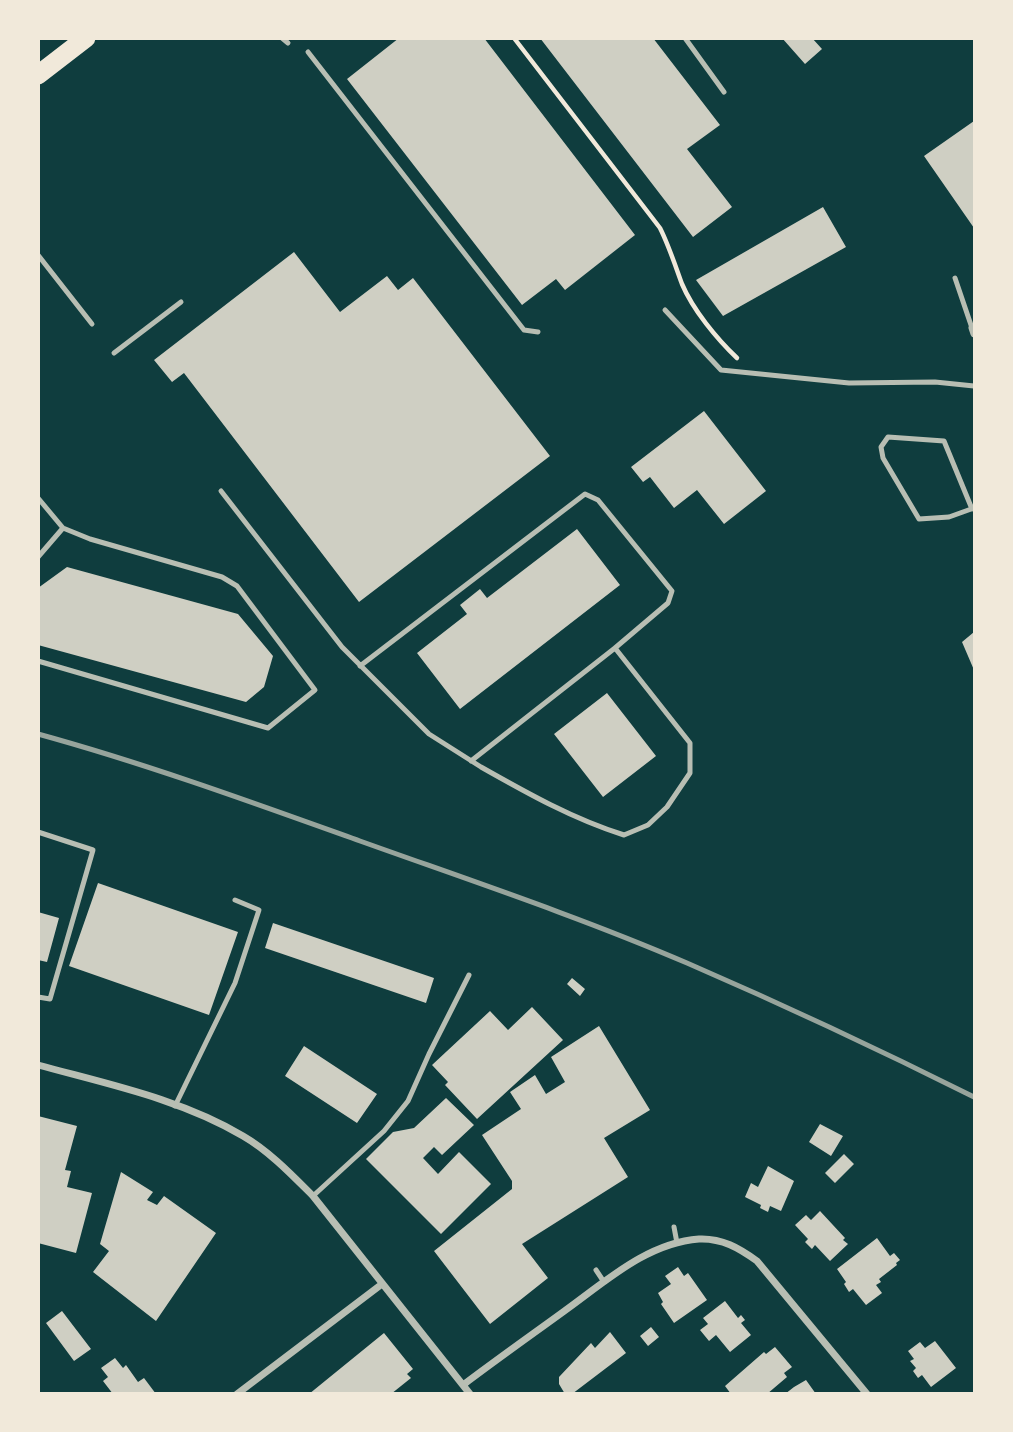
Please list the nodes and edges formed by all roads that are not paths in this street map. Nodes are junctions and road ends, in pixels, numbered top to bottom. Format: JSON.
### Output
{"nodes":[{"id":1,"x":86,"y":38,"type":"edge"},
{"id":2,"x":282,"y":38,"type":"edge"},
{"id":3,"x":685,"y":38,"type":"edge"},
{"id":4,"x":288,"y":43,"type":"dead end"},
{"id":5,"x":308,"y":52,"type":"dead end"},
{"id":6,"x":38,"y":75,"type":"edge"},
{"id":7,"x":724,"y":92,"type":"dead end"},
{"id":8,"x":38,"y":256,"type":"edge"},
{"id":9,"x":955,"y":278,"type":"dead end"},
{"id":10,"x":181,"y":302,"type":"dead end"},
{"id":11,"x":665,"y":310,"type":"dead end"},
{"id":12,"x":92,"y":324,"type":"dead end"},
{"id":13,"x":973,"y":331,"type":"edge"},
{"id":14,"x":538,"y":332,"type":"dead end"},
{"id":15,"x":114,"y":353,"type":"dead end"},
{"id":16,"x":975,"y":386,"type":"edge"},
{"id":17,"x":221,"y":491,"type":"dead end"},
{"id":18,"x":38,"y":498,"type":"edge"},
{"id":19,"x":973,"y":508,"type":"edge"},
{"id":20,"x":62,"y":528,"type":"junction"},
{"id":21,"x":38,"y":557,"type":"edge"},
{"id":22,"x":615,"y":648,"type":"junction"},
{"id":23,"x":38,"y":661,"type":"edge"},
{"id":24,"x":360,"y":666,"type":"junction"},
{"id":25,"x":471,"y":761,"type":"junction"},
{"id":26,"x":38,"y":832,"type":"edge"},
{"id":27,"x":235,"y":900,"type":"dead end"},
{"id":28,"x":469,"y":975,"type":"dead end"},
{"id":29,"x":38,"y":996,"type":"edge"},
{"id":30,"x":38,"y":1065,"type":"edge"},
{"id":31,"x":175,"y":1106,"type":"junction"},
{"id":32,"x":313,"y":1196,"type":"junction"},
{"id":33,"x":674,"y":1227,"type":"dead end"},
{"id":34,"x":677,"y":1243,"type":"junction"},
{"id":35,"x":596,"y":1270,"type":"dead end"},
{"id":36,"x":604,"y":1282,"type":"junction"},
{"id":37,"x":382,"y":1284,"type":"junction"},
{"id":38,"x":463,"y":1385,"type":"junction"},
{"id":39,"x":237,"y":1394,"type":"edge"},
{"id":40,"x":470,"y":1394,"type":"edge"},
{"id":41,"x":867,"y":1394,"type":"edge"}],
"edges":[{"from":1,"to":6,"type":"highway"},
{"from":2,"to":4,"type":"lane"},
{"from":3,"to":7,"type":"lane"},
{"from":5,"to":14,"type":"lane"},
{"from":8,"to":12,"type":"lane"},
{"from":9,"to":13,"type":"lane"},
{"from":10,"to":15,"type":"lane"},
{"from":11,"to":16,"type":"lane"},
{"from":17,"to":24,"type":"lane"},
{"from":18,"to":20,"type":"lane"},
{"from":19,"to":19,"type":"lane"},
{"from":20,"to":21,"type":"lane"},
{"from":20,"to":23,"type":"lane"},
{"from":22,"to":24,"type":"lane"},
{"from":22,"to":25,"type":"lane"},
{"from":22,"to":25,"type":"lane"},
{"from":24,"to":25,"type":"lane"},
{"from":26,"to":29,"type":"lane"},
{"from":27,"to":31,"type":"lane"},
{"from":28,"to":32,"type":"lane"},
{"from":30,"to":31,"type":"street"},
{"from":31,"to":32,"type":"street"},
{"from":32,"to":37,"type":"street"},
{"from":33,"to":34,"type":"lane"},
{"from":34,"to":36,"type":"street"},
{"from":34,"to":41,"type":"street"},
{"from":35,"to":36,"type":"lane"},
{"from":36,"to":38,"type":"street"},
{"from":37,"to":38,"type":"street"},
{"from":37,"to":39,"type":"street"},
{"from":38,"to":40,"type":"street"}]}
